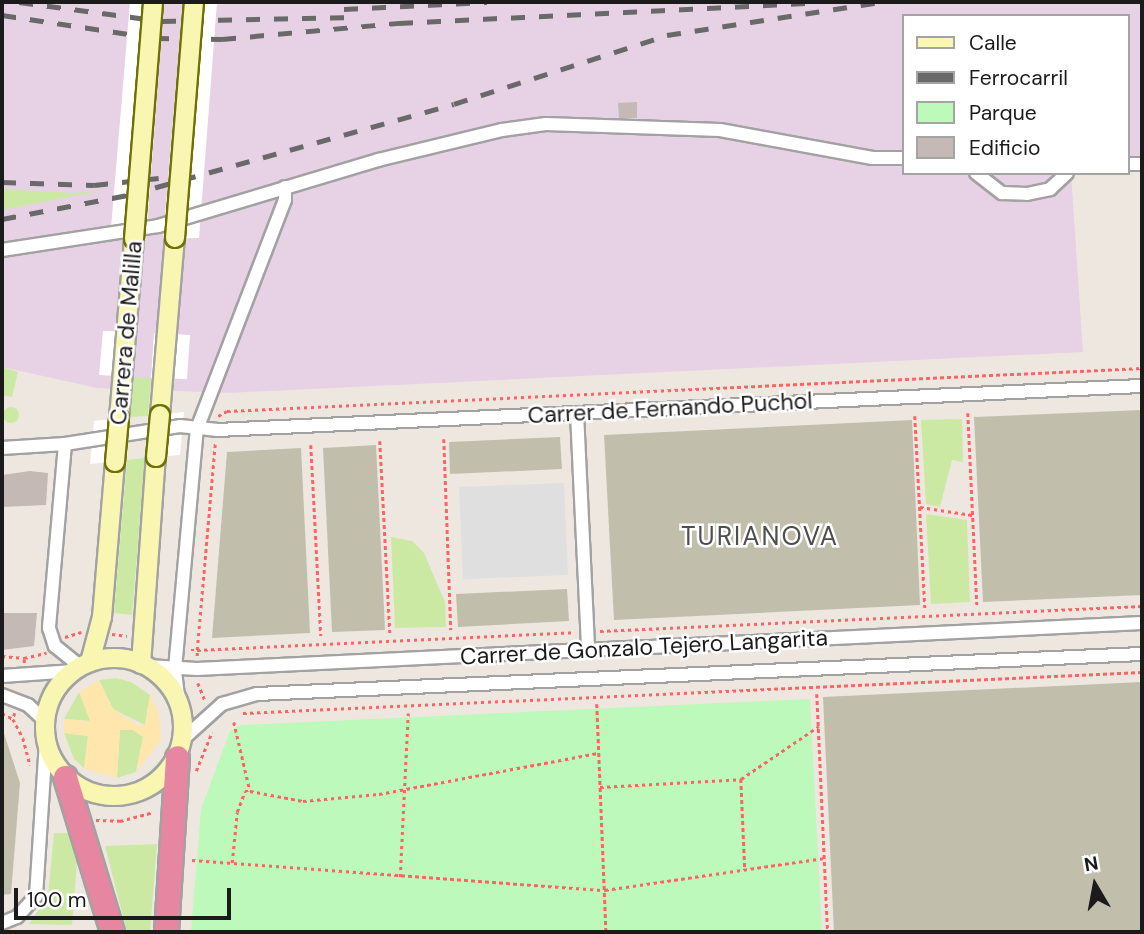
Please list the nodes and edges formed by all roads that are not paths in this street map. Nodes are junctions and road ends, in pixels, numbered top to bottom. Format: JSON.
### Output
{"nodes":[{"id":1,"x":153,"y":2,"type":"edge"},
{"id":2,"x":194,"y":2,"type":"edge"},
{"id":3,"x":902,"y":158,"type":"edge"},
{"id":4,"x":978,"y":175,"type":"edge"},
{"id":5,"x":1065,"y":175,"type":"edge"},
{"id":6,"x":285,"y":187,"type":"junction"},
{"id":7,"x":2,"y":250,"type":"edge"},
{"id":8,"x":1142,"y":386,"type":"edge"},
{"id":9,"x":577,"y":413,"type":"junction"},
{"id":10,"x":197,"y":429,"type":"junction"},
{"id":11,"x":65,"y":444,"type":"junction"},
{"id":12,"x":2,"y":448,"type":"edge"},
{"id":13,"x":1142,"y":624,"type":"edge"},
{"id":14,"x":588,"y":649,"type":"junction"},
{"id":15,"x":1142,"y":654,"type":"edge"},
{"id":16,"x":144,"y":665,"type":"junction"},
{"id":17,"x":81,"y":666,"type":"junction"},
{"id":18,"x":175,"y":669,"type":"junction"},
{"id":19,"x":2,"y":676,"type":"edge"},
{"id":20,"x":2,"y":695,"type":"edge"},
{"id":21,"x":179,"y":704,"type":"junction"},
{"id":22,"x":44,"y":720,"type":"junction"},
{"id":23,"x":46,"y":743,"type":"junction"},
{"id":24,"x":179,"y":748,"type":"junction"},
{"id":25,"x":65,"y":777,"type":"junction"},
{"id":26,"x":2,"y":923,"type":"edge"},
{"id":27,"x":112,"y":932,"type":"edge"},
{"id":28,"x":166,"y":932,"type":"edge"}],
"edges":[{"from":1,"to":17,"type":"street","name":"Carrera de Malilla","bridge":true},
{"from":2,"to":16,"type":"street","name":"Carrera de Malilla","bridge":true},
{"from":3,"to":6,"type":"street"},
{"from":4,"to":5,"type":"street"},
{"from":6,"to":7,"type":"street"},
{"from":6,"to":10,"type":"street"},
{"from":8,"to":9,"type":"street","name":"Carrer de Fernando Puchol"},
{"from":9,"to":10,"type":"street","name":"Carrer de Fernando Puchol"},
{"from":9,"to":14,"type":"street"},
{"from":10,"to":11,"type":"street","name":"Carrer de Fernando Puchol"},
{"from":10,"to":18,"type":"street"},
{"from":11,"to":12,"type":"street","name":"Carrer de Fernando Puchol"},
{"from":11,"to":17,"type":"street"},
{"from":13,"to":14,"type":"street","name":"Carrer de Gonzalo Tejero Langarita"},
{"from":14,"to":18,"type":"street","name":"Carrer de Gonzalo Tejero Langarita"},
{"from":15,"to":24,"type":"street","name":"Carrer de Gonzalo Tejero Langarita"},
{"from":16,"to":17,"type":"street"},
{"from":16,"to":18,"type":"street","name":"Carrer de Gonzalo Tejero Langarita"},
{"from":16,"to":21,"type":"street"},
{"from":17,"to":19,"type":"street"},
{"from":17,"to":22,"type":"street"},
{"from":18,"to":21,"type":"street"},
{"from":20,"to":22,"type":"street"},
{"from":21,"to":24,"type":"street"},
{"from":22,"to":23,"type":"street"},
{"from":23,"to":25,"type":"street"},
{"from":23,"to":26,"type":"street"},
{"from":24,"to":25,"type":"street"},
{"from":24,"to":28,"type":"highway"},
{"from":25,"to":27,"type":"highway"}]}
